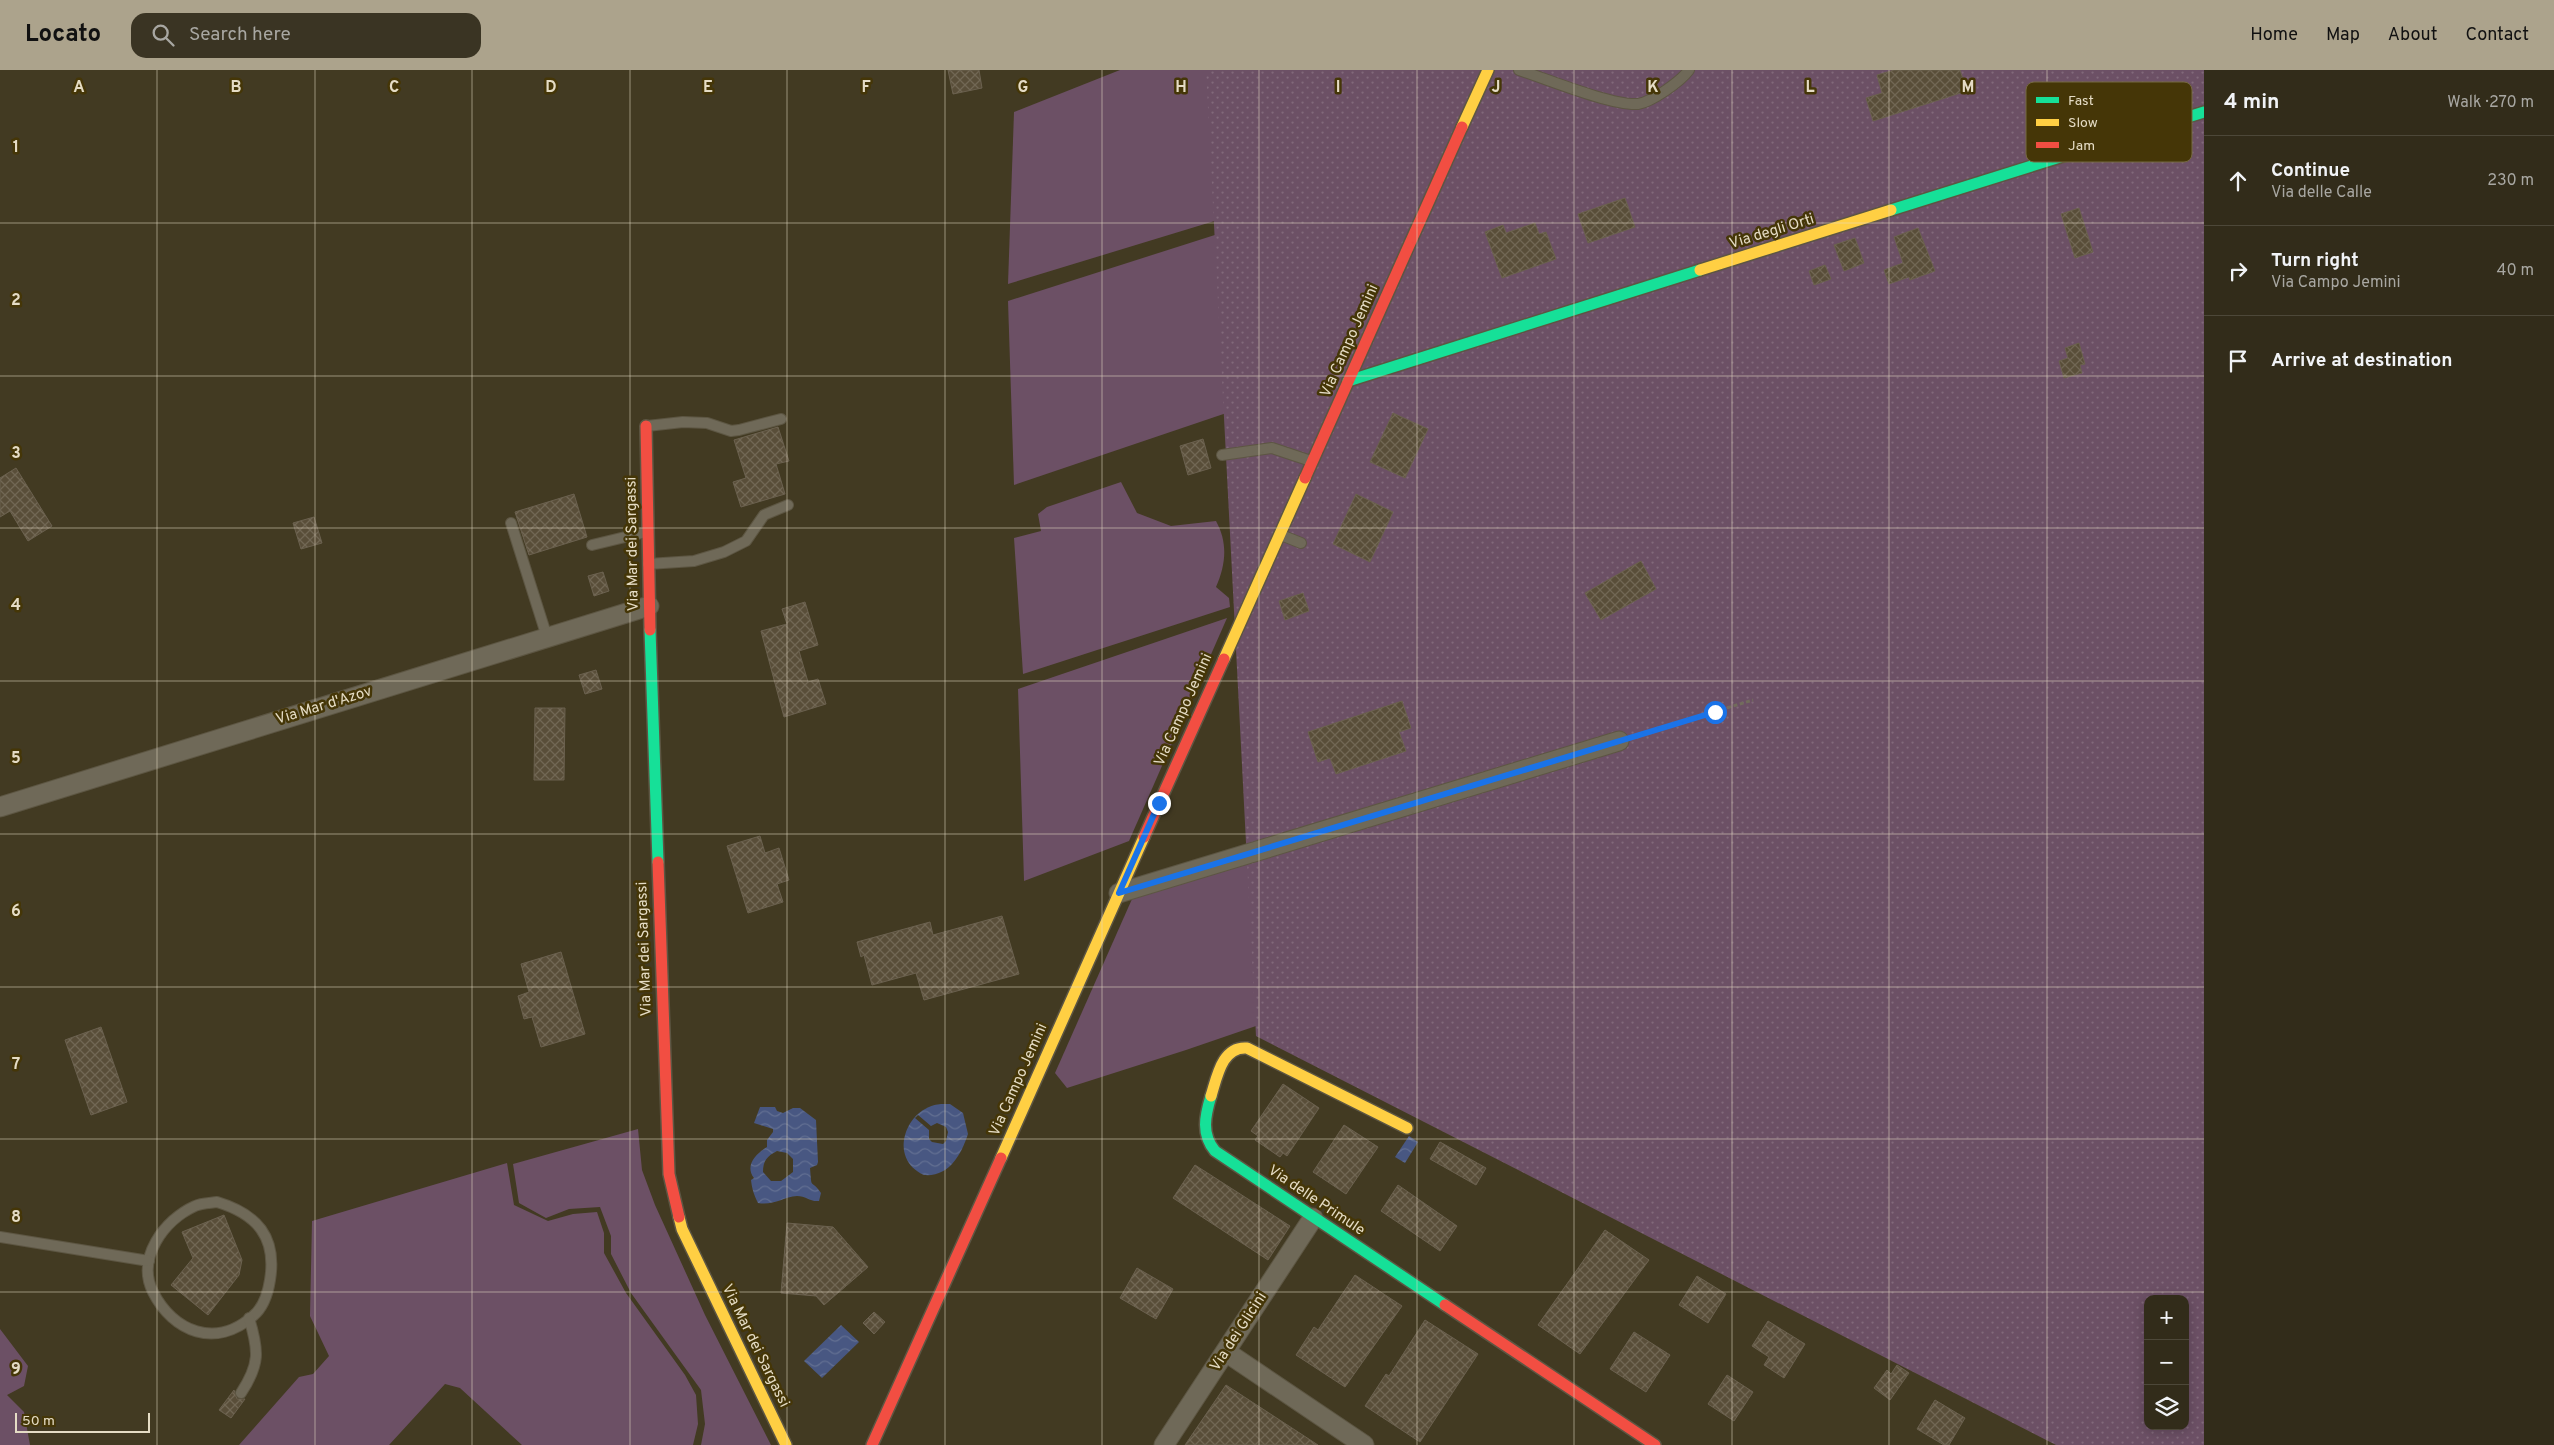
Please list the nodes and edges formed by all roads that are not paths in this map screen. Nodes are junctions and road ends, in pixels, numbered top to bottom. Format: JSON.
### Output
{"nodes":[{"id":1,"x":1488,"y":70,"type":"edge"},
{"id":2,"x":1519,"y":70,"type":"edge"},
{"id":3,"x":1689,"y":70,"type":"edge"},
{"id":4,"x":2204,"y":112,"type":"edge"},
{"id":5,"x":2192,"y":116,"type":"edge"},
{"id":6,"x":2045,"y":162,"type":"edge"},
{"id":7,"x":1348,"y":381,"type":"junction"},
{"id":8,"x":781,"y":419,"type":"dead end"},
{"id":9,"x":646,"y":426,"type":"joint"},
{"id":10,"x":1222,"y":455,"type":"dead end"},
{"id":11,"x":1312,"y":462,"type":"junction"},
{"id":12,"x":788,"y":505,"type":"dead end"},
{"id":13,"x":511,"y":523,"type":"dead end"},
{"id":14,"x":647,"y":531,"type":"junction"},
{"id":15,"x":1280,"y":534,"type":"junction"},
{"id":16,"x":1301,"y":543,"type":"dead end"},
{"id":17,"x":592,"y":545,"type":"dead end"},
{"id":18,"x":648,"y":564,"type":"junction"},
{"id":19,"x":648,"y":606,"type":"junction"},
{"id":20,"x":547,"y":637,"type":"junction"},
{"id":21,"x":1619,"y":741,"type":"road end"},
{"id":22,"x":0,"y":807,"type":"edge"},
{"id":23,"x":1119,"y":893,"type":"junction"},
{"id":24,"x":1407,"y":1128,"type":"dead end"},
{"id":25,"x":1312,"y":1218,"type":"junction"},
{"id":26,"x":0,"y":1237,"type":"edge"},
{"id":27,"x":149,"y":1261,"type":"junction"},
{"id":28,"x":249,"y":1318,"type":"junction"},
{"id":29,"x":1226,"y":1352,"type":"junction"},
{"id":30,"x":241,"y":1393,"type":"dead end"},
{"id":31,"x":786,"y":1445,"type":"edge"},
{"id":32,"x":872,"y":1445,"type":"edge"},
{"id":33,"x":1164,"y":1445,"type":"edge"},
{"id":34,"x":1364,"y":1445,"type":"edge"},
{"id":35,"x":1655,"y":1445,"type":"edge"}],
"edges":[{"from":1,"to":7,"type":"street","name":"Via Campo Jemini"},
{"from":2,"to":3,"type":"lane"},
{"from":4,"to":5,"type":"street","name":"Via degli Orti"},
{"from":6,"to":7,"type":"street","name":"Via degli Orti"},
{"from":7,"to":11,"type":"street","name":"Via Campo Jemini"},
{"from":8,"to":9,"type":"lane"},
{"from":9,"to":14,"type":"street","name":"Via Mar dei Sargassi"},
{"from":10,"to":11,"type":"lane"},
{"from":11,"to":15,"type":"street","name":"Via Campo Jemini"},
{"from":12,"to":18,"type":"lane"},
{"from":13,"to":20,"type":"lane"},
{"from":14,"to":17,"type":"lane"},
{"from":14,"to":18,"type":"street","name":"Via Mar dei Sargassi"},
{"from":15,"to":16,"type":"lane"},
{"from":15,"to":23,"type":"street","name":"Via Campo Jemini"},
{"from":18,"to":19,"type":"street","name":"Via Mar dei Sargassi"},
{"from":19,"to":20,"type":"street","name":"Via Mar d'Azov"},
{"from":19,"to":31,"type":"street","name":"Via Mar dei Sargassi"},
{"from":20,"to":22,"type":"street","name":"Via Mar d'Azov"},
{"from":21,"to":23,"type":"street"},
{"from":23,"to":32,"type":"street","name":"Via Campo Jemini"},
{"from":24,"to":25,"type":"street","name":"Via delle Primule"},
{"from":25,"to":29,"type":"street","name":"Via dei Glicini"},
{"from":25,"to":35,"type":"street","name":"Via delle Primule"},
{"from":26,"to":27,"type":"lane"},
{"from":27,"to":28,"type":"lane"},
{"from":27,"to":28,"type":"lane"},
{"from":28,"to":30,"type":"lane"},
{"from":29,"to":33,"type":"street","name":"Via dei Glicini"},
{"from":29,"to":34,"type":"street"}]}
